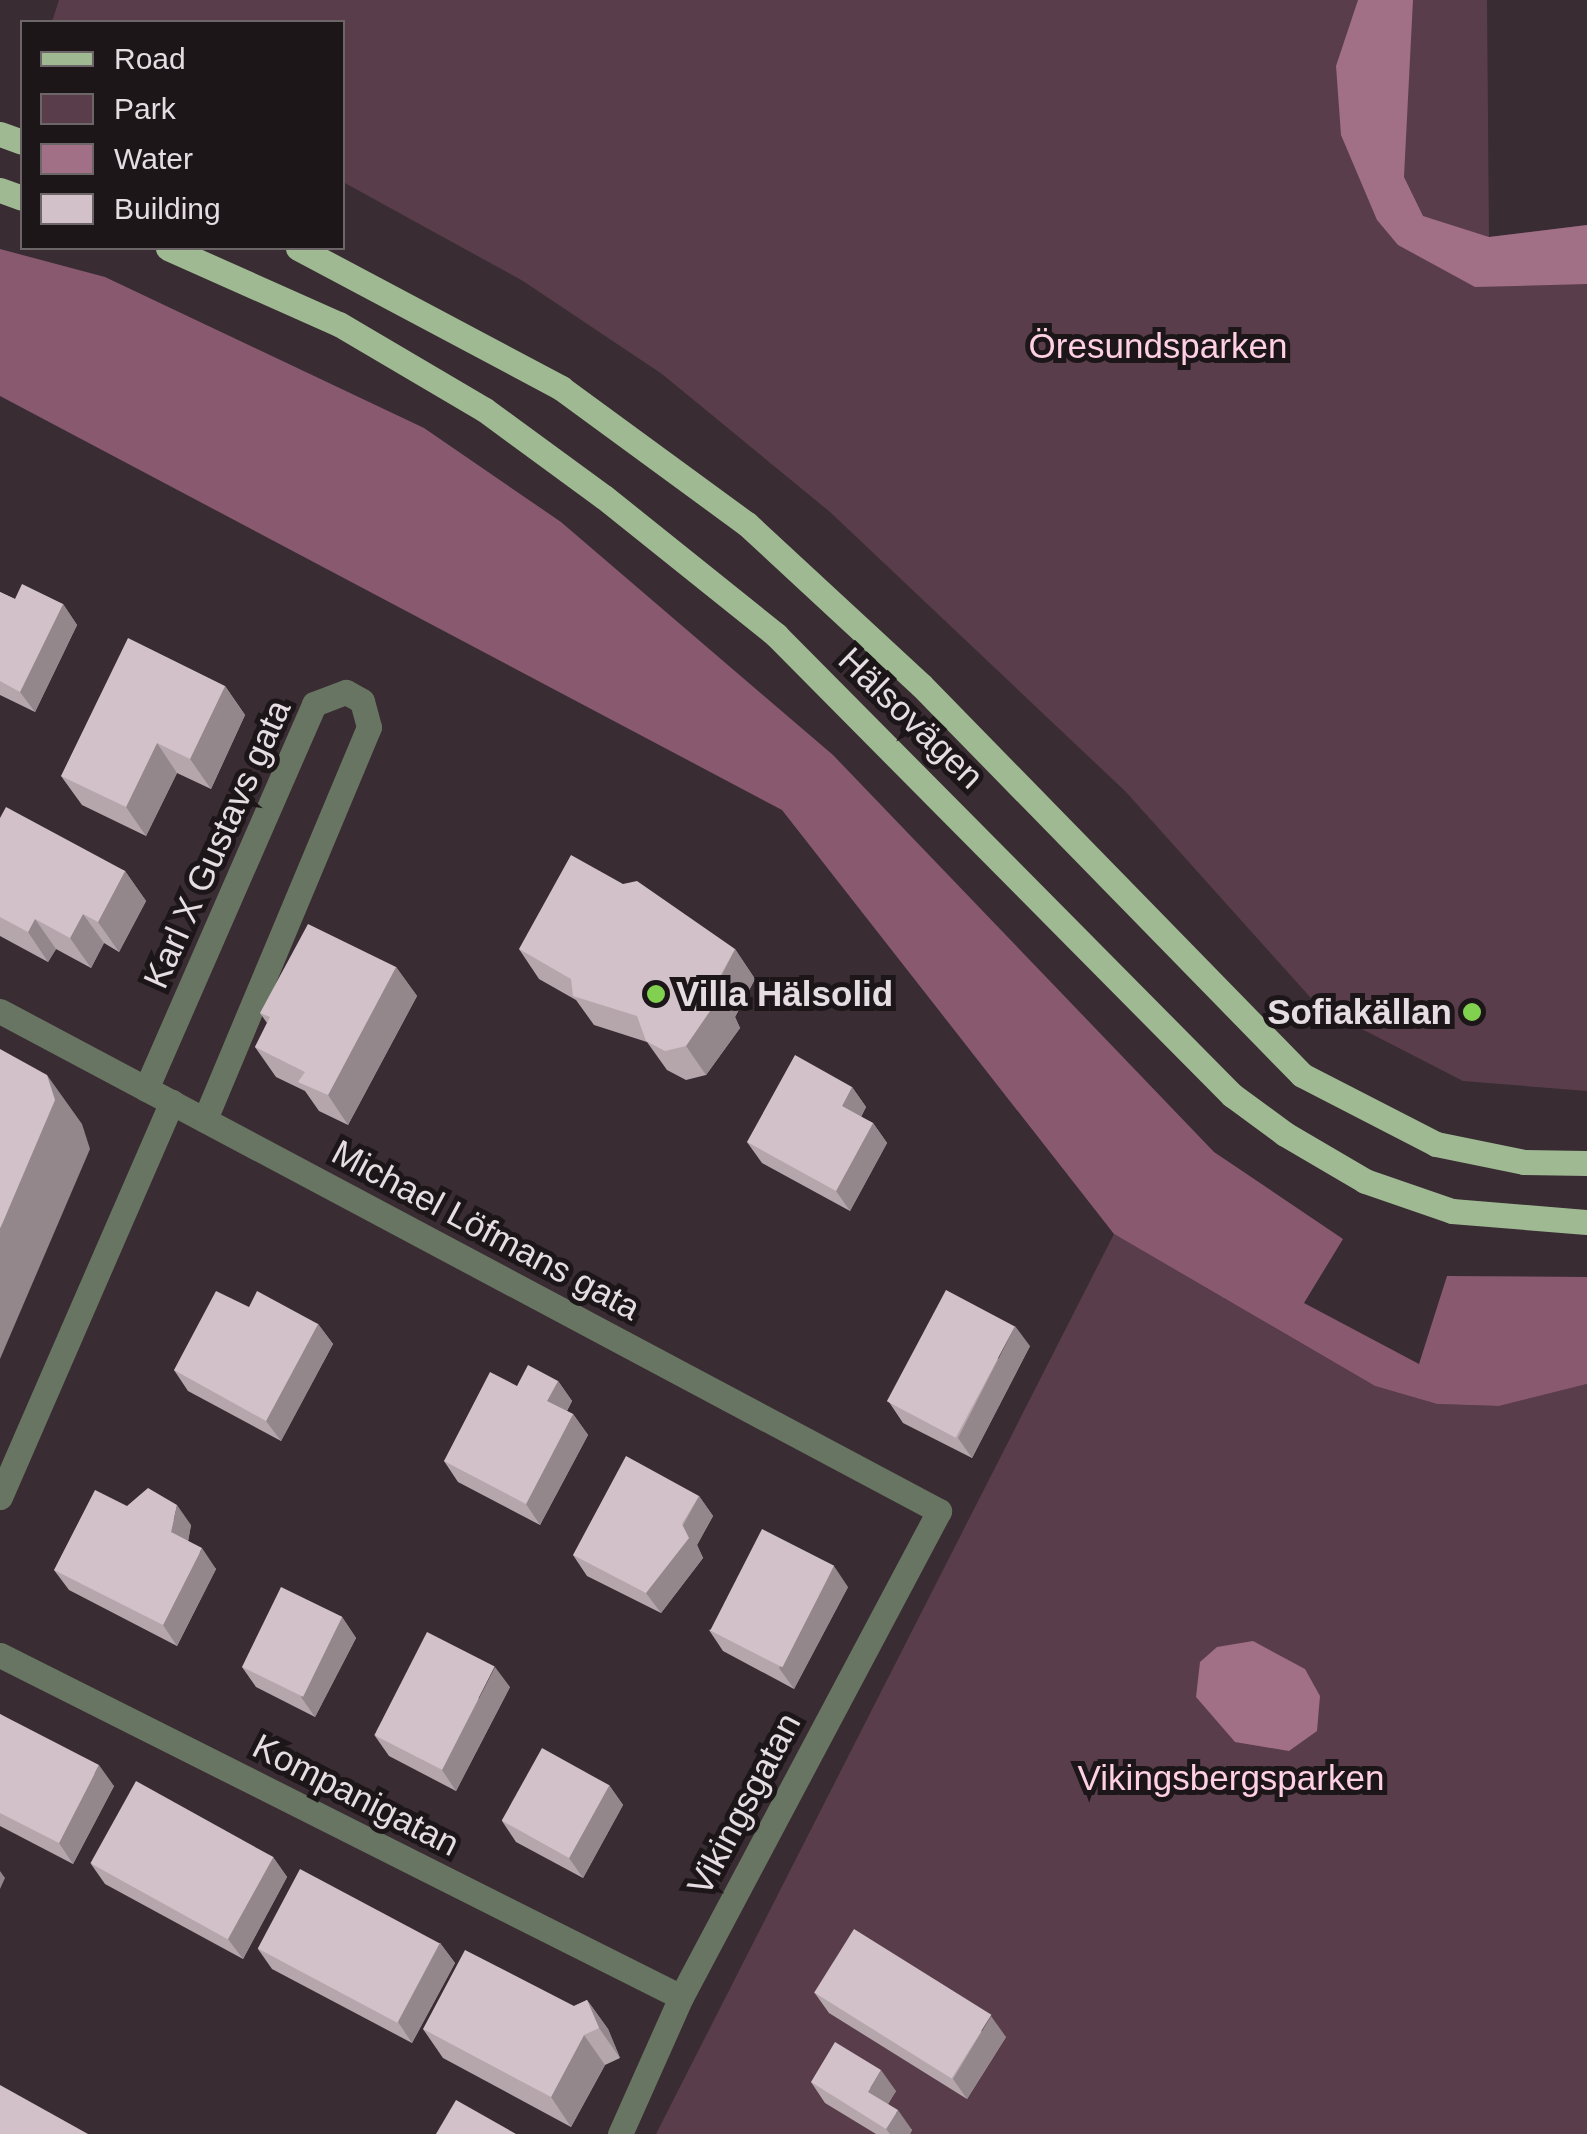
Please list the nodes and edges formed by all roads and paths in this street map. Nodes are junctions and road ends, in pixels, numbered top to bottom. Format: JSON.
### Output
{"nodes":[{"id":1,"x":172,"y":250,"type":"edge"},
{"id":2,"x":302,"y":250,"type":"edge"},
{"id":3,"x":0,"y":1011,"type":"edge"},
{"id":4,"x":146,"y":1088,"type":"junction"},
{"id":5,"x":172,"y":1102,"type":"junction"},
{"id":6,"x":205,"y":1120,"type":"junction"},
{"id":7,"x":1587,"y":1162,"type":"edge"},
{"id":8,"x":1587,"y":1222,"type":"edge"},
{"id":9,"x":0,"y":1497,"type":"edge"},
{"id":10,"x":940,"y":1511,"type":"joint"},
{"id":11,"x":0,"y":1655,"type":"edge"},
{"id":12,"x":681,"y":1997,"type":"junction"},
{"id":13,"x":620,"y":2134,"type":"edge"}],
"edges":[{"from":1,"to":8,"type":"main road","name":"Hälsovägen"},
{"from":2,"to":7,"type":"main road","name":"Hälsovägen"},
{"from":3,"to":4,"type":"street","name":"Michael Löfmans gata"},
{"from":4,"to":5,"type":"street","name":"Michael Löfmans gata"},
{"from":4,"to":6,"type":"street","name":"Karl X Gustavs gata"},
{"from":5,"to":6,"type":"street","name":"Michael Löfmans gata"},
{"from":5,"to":9,"type":"street"},
{"from":6,"to":10,"type":"street","name":"Michael Löfmans gata"},
{"from":10,"to":12,"type":"street","name":"Vikingsgatan"},
{"from":11,"to":12,"type":"street","name":"Kompanigatan"},
{"from":12,"to":13,"type":"street","name":"Vikingsgatan"}]}
